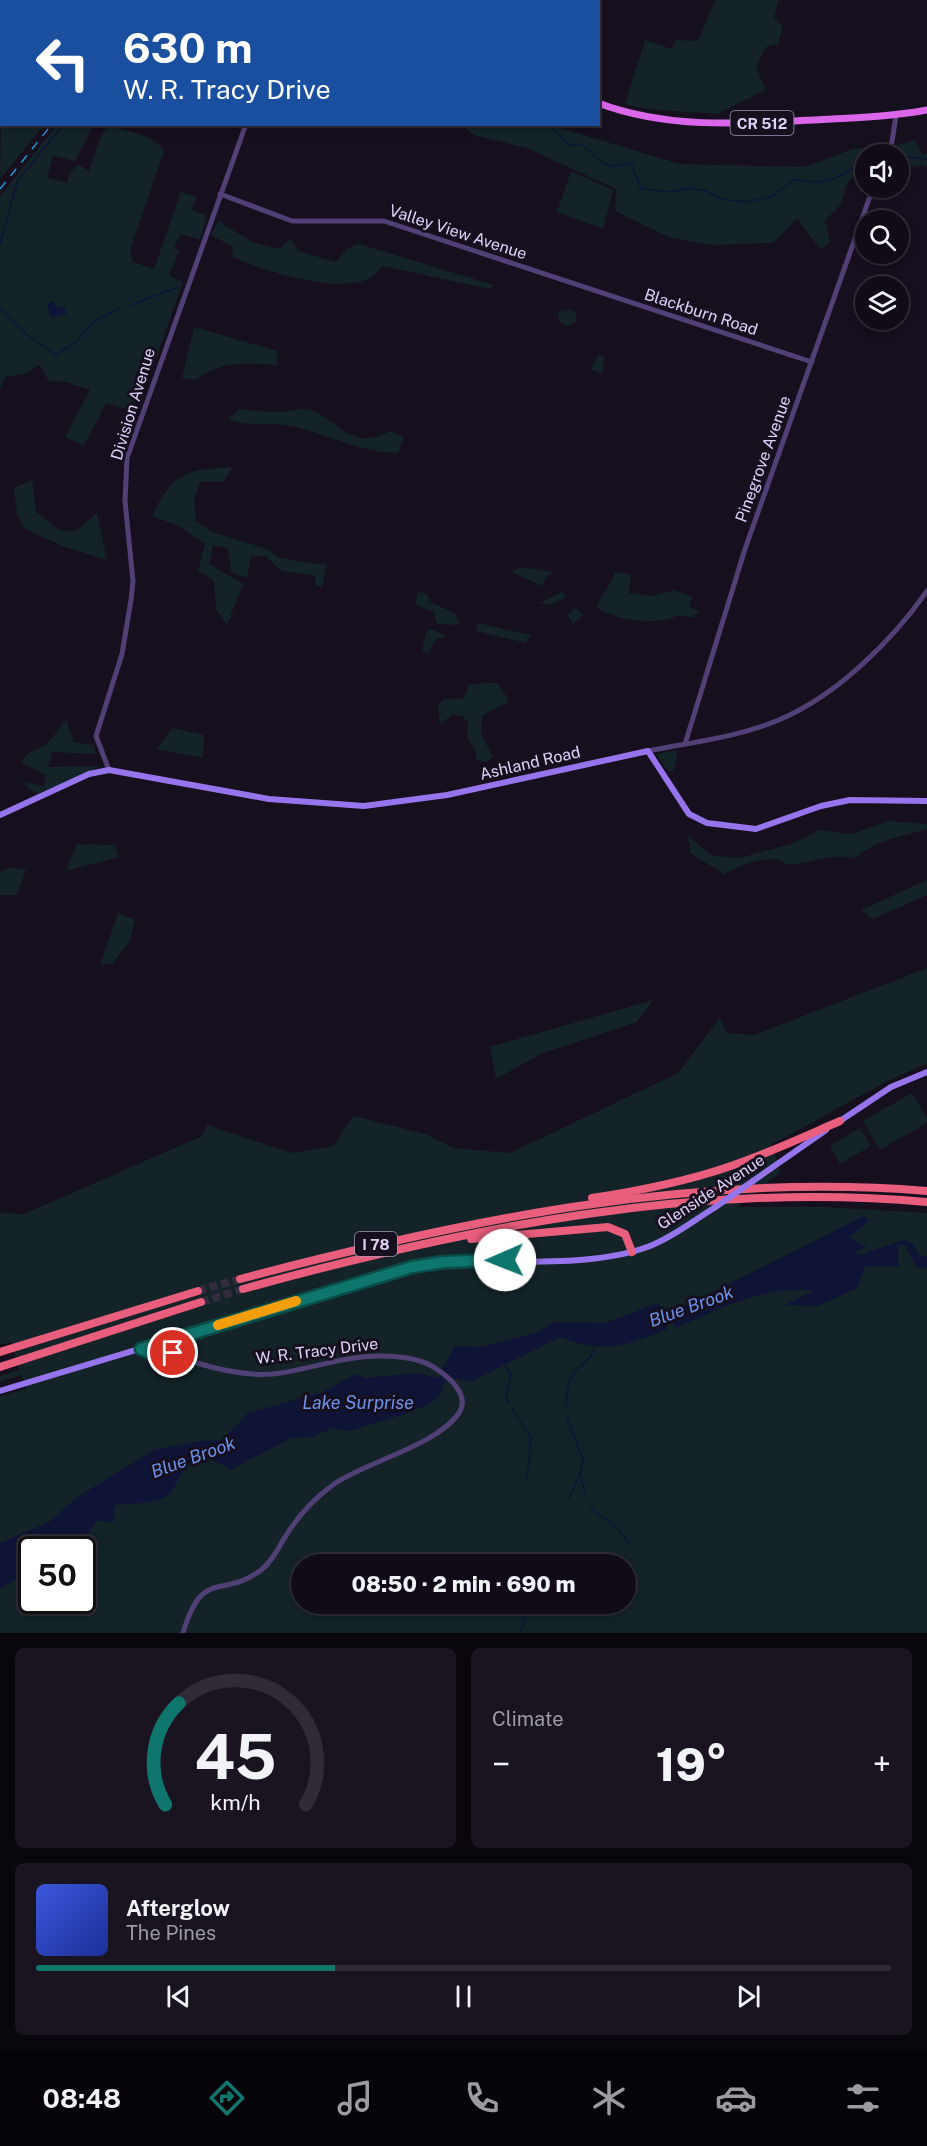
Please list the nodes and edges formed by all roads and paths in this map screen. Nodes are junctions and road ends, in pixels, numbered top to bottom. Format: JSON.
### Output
{"nodes":[{"id":1,"x":600,"y":104,"type":"edge"},
{"id":2,"x":927,"y":110,"type":"edge"},
{"id":3,"x":896,"y":116,"type":"junction"},
{"id":4,"x":245,"y":126,"type":"edge"},
{"id":5,"x":892,"y":144,"type":"edge"},
{"id":6,"x":220,"y":194,"type":"junction"},
{"id":7,"x":870,"y":198,"type":"edge"},
{"id":8,"x":583,"y":287,"type":"joint"},
{"id":9,"x":812,"y":362,"type":"junction"},
{"id":10,"x":927,"y":591,"type":"edge"},
{"id":11,"x":685,"y":744,"type":"junction"},
{"id":12,"x":648,"y":751,"type":"junction"},
{"id":13,"x":109,"y":770,"type":"junction"},
{"id":14,"x":927,"y":801,"type":"edge"},
{"id":15,"x":0,"y":815,"type":"edge"},
{"id":16,"x":927,"y":1072,"type":"edge"},
{"id":17,"x":840,"y":1121,"type":"junction"},
{"id":18,"x":927,"y":1191,"type":"edge"},
{"id":19,"x":927,"y":1202,"type":"edge"},
{"id":20,"x":554,"y":1209,"type":"junction"},
{"id":21,"x":453,"y":1238,"type":"junction"},
{"id":22,"x":632,"y":1252,"type":"junction"},
{"id":23,"x":240,"y":1279,"type":"tunnel mouth"},
{"id":24,"x":243,"y":1289,"type":"tunnel mouth"},
{"id":25,"x":198,"y":1291,"type":"tunnel mouth"},
{"id":26,"x":201,"y":1302,"type":"tunnel mouth"},
{"id":27,"x":141,"y":1349,"type":"junction"},
{"id":28,"x":0,"y":1352,"type":"edge"},
{"id":29,"x":0,"y":1367,"type":"edge"},
{"id":30,"x":0,"y":1390,"type":"edge"},
{"id":31,"x":183,"y":1633,"type":"edge"}],
"edges":[{"from":1,"to":3,"type":"main road","number":"CR 512"},
{"from":2,"to":3,"type":"main road","number":"CR 512"},
{"from":3,"to":5,"type":"street"},
{"from":4,"to":6,"type":"street","name":"Division Avenue"},
{"from":6,"to":8,"type":"street","name":"Valley View Avenue"},
{"from":6,"to":13,"type":"street","name":"Division Avenue"},
{"from":7,"to":9,"type":"street","name":"Pinegrove Avenue"},
{"from":8,"to":9,"type":"street","name":"Blackburn Road"},
{"from":9,"to":11,"type":"street","name":"Pinegrove Avenue"},
{"from":10,"to":11,"type":"street","name":"Ashland Road"},
{"from":11,"to":12,"type":"street","name":"Ashland Road"},
{"from":12,"to":13,"type":"main road","name":"Ashland Road"},
{"from":12,"to":14,"type":"main road"},
{"from":13,"to":15,"type":"main road","name":"Ashland Road"},
{"from":16,"to":17,"type":"main road","name":"Glenside Avenue"},
{"from":17,"to":20,"type":"highway"},
{"from":17,"to":22,"type":"main road","name":"Glenside Avenue","bridge":true},
{"from":18,"to":20,"type":"highway","number":"I 78"},
{"from":19,"to":21,"type":"highway","number":"I 78"},
{"from":20,"to":23,"type":"highway","number":"I 78"},
{"from":21,"to":22,"type":"highway"},
{"from":21,"to":24,"type":"highway","number":"I 78"},
{"from":22,"to":27,"type":"main road","name":"Glenside Avenue"},
{"from":25,"to":28,"type":"highway"},
{"from":26,"to":29,"type":"highway"},
{"from":27,"to":30,"type":"main road","name":"Glenside Avenue"},
{"from":27,"to":31,"type":"street","name":"W. R. Tracy Drive"}]}
